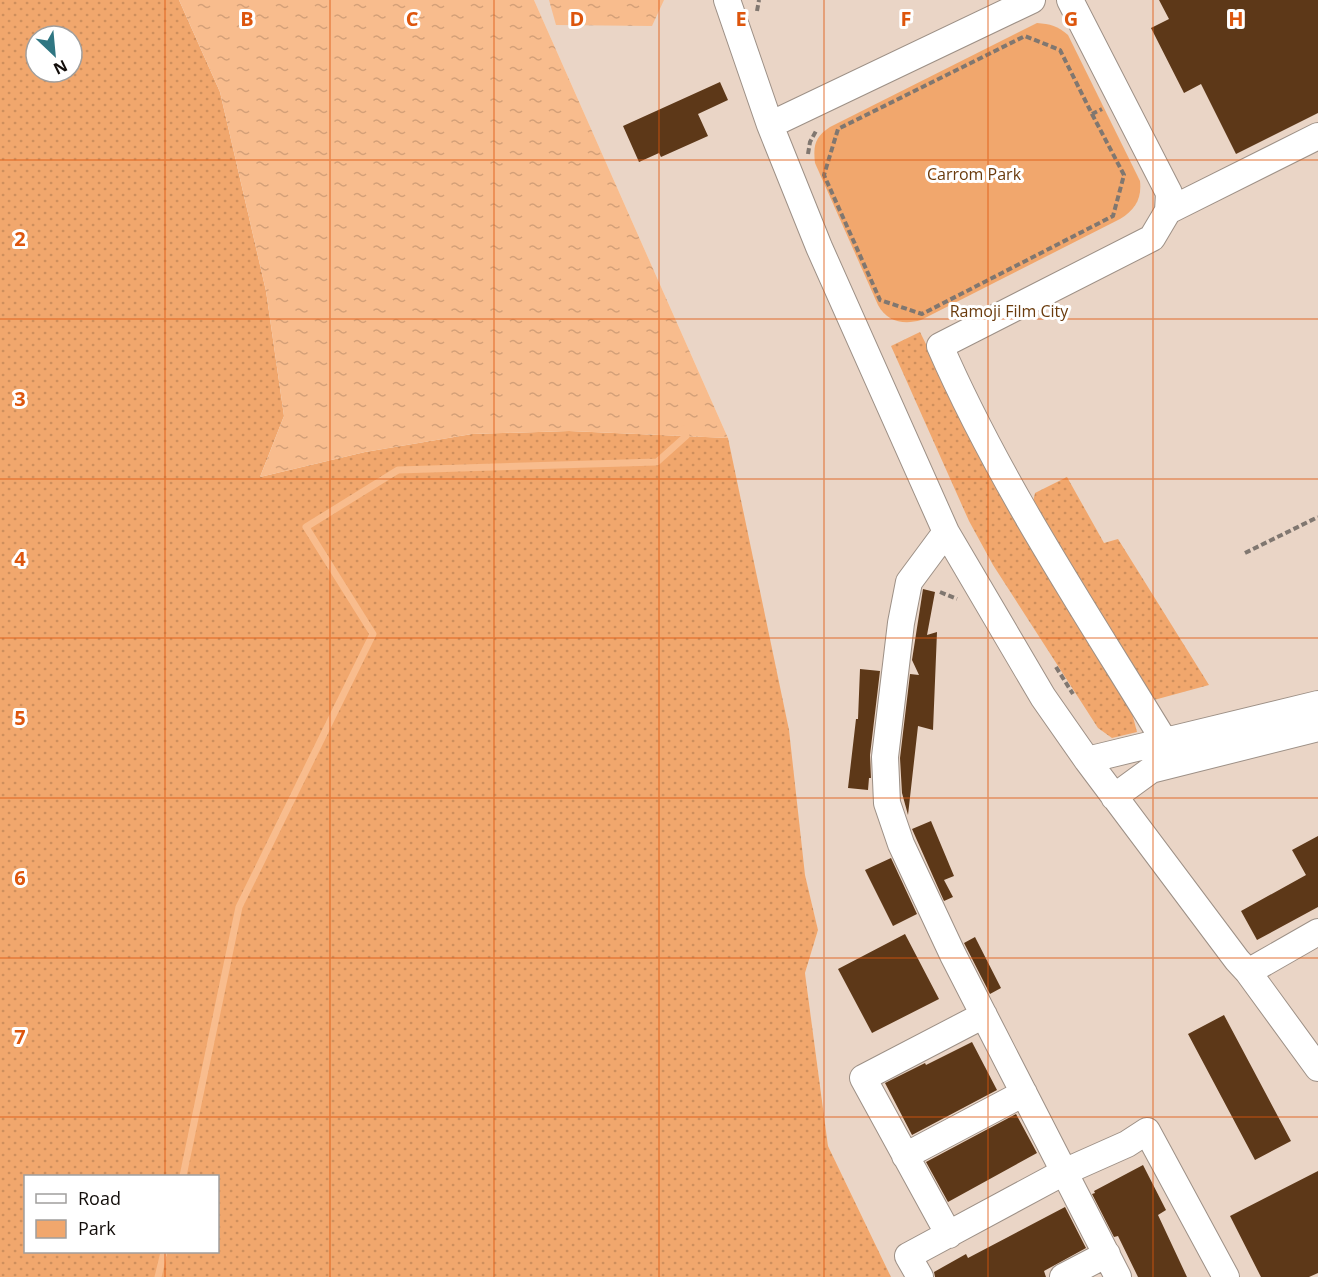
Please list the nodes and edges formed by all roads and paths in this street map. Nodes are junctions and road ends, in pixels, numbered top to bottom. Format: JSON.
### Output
{"nodes":[{"id":1,"x":1032,"y":0,"type":"edge"},
{"id":2,"x":1070,"y":0,"type":"edge"},
{"id":3,"x":728,"y":1,"type":"edge"},
{"id":4,"x":1122,"y":100,"type":"junction"},
{"id":5,"x":1092,"y":114,"type":"junction"},
{"id":6,"x":770,"y":125,"type":"junction"},
{"id":7,"x":817,"y":129,"type":"dead end"},
{"id":8,"x":1318,"y":136,"type":"edge"},
{"id":9,"x":810,"y":163,"type":"dead end"},
{"id":10,"x":1168,"y":211,"type":"junction"},
{"id":11,"x":1318,"y":517,"type":"edge"},
{"id":12,"x":933,"y":520,"type":"junction"},
{"id":13,"x":1245,"y":553,"type":"dead end"},
{"id":14,"x":1054,"y":665,"type":"dead end"},
{"id":15,"x":1074,"y":696,"type":"dead end"},
{"id":16,"x":1318,"y":704,"type":"edge"},
{"id":17,"x":1318,"y":728,"type":"edge"},
{"id":18,"x":1165,"y":742,"type":"junction"},
{"id":19,"x":1087,"y":760,"type":"junction"},
{"id":20,"x":1114,"y":797,"type":"junction"},
{"id":21,"x":1318,"y":932,"type":"edge"},
{"id":22,"x":1248,"y":972,"type":"junction"},
{"id":23,"x":984,"y":1015,"type":"junction"},
{"id":24,"x":1313,"y":1052,"type":"edge"},
{"id":25,"x":1024,"y":1093,"type":"junction"},
{"id":26,"x":905,"y":1156,"type":"junction"},
{"id":27,"x":1064,"y":1172,"type":"junction"},
{"id":28,"x":949,"y":1235,"type":"junction"},
{"id":29,"x":1107,"y":1254,"type":"junction"},
{"id":30,"x":920,"y":1277,"type":"edge"},
{"id":31,"x":1063,"y":1277,"type":"edge"},
{"id":32,"x":1118,"y":1277,"type":"edge"},
{"id":33,"x":1226,"y":1277,"type":"edge"}],
"edges":[{"from":1,"to":6,"type":"lane"},
{"from":2,"to":4,"type":"lane"},
{"from":3,"to":6,"type":"lane"},
{"from":4,"to":5,"type":"path"},
{"from":4,"to":10,"type":"lane"},
{"from":5,"to":5,"type":"path"},
{"from":6,"to":12,"type":"lane"},
{"from":7,"to":9,"type":"path"},
{"from":8,"to":10,"type":"lane"},
{"from":10,"to":18,"type":"lane"},
{"from":11,"to":13,"type":"path"},
{"from":12,"to":19,"type":"lane"},
{"from":12,"to":23,"type":"lane"},
{"from":14,"to":15,"type":"path"},
{"from":16,"to":18,"type":"lane"},
{"from":17,"to":20,"type":"lane"},
{"from":18,"to":19,"type":"lane"},
{"from":19,"to":20,"type":"lane"},
{"from":20,"to":22,"type":"lane"},
{"from":21,"to":22,"type":"lane"},
{"from":22,"to":24,"type":"lane"},
{"from":23,"to":25,"type":"lane"},
{"from":23,"to":26,"type":"lane"},
{"from":25,"to":26,"type":"lane"},
{"from":25,"to":27,"type":"lane"},
{"from":26,"to":28,"type":"lane"},
{"from":27,"to":28,"type":"lane"},
{"from":27,"to":29,"type":"lane"},
{"from":27,"to":33,"type":"lane"},
{"from":28,"to":30,"type":"lane"},
{"from":29,"to":31,"type":"lane"},
{"from":29,"to":32,"type":"lane"}]}
